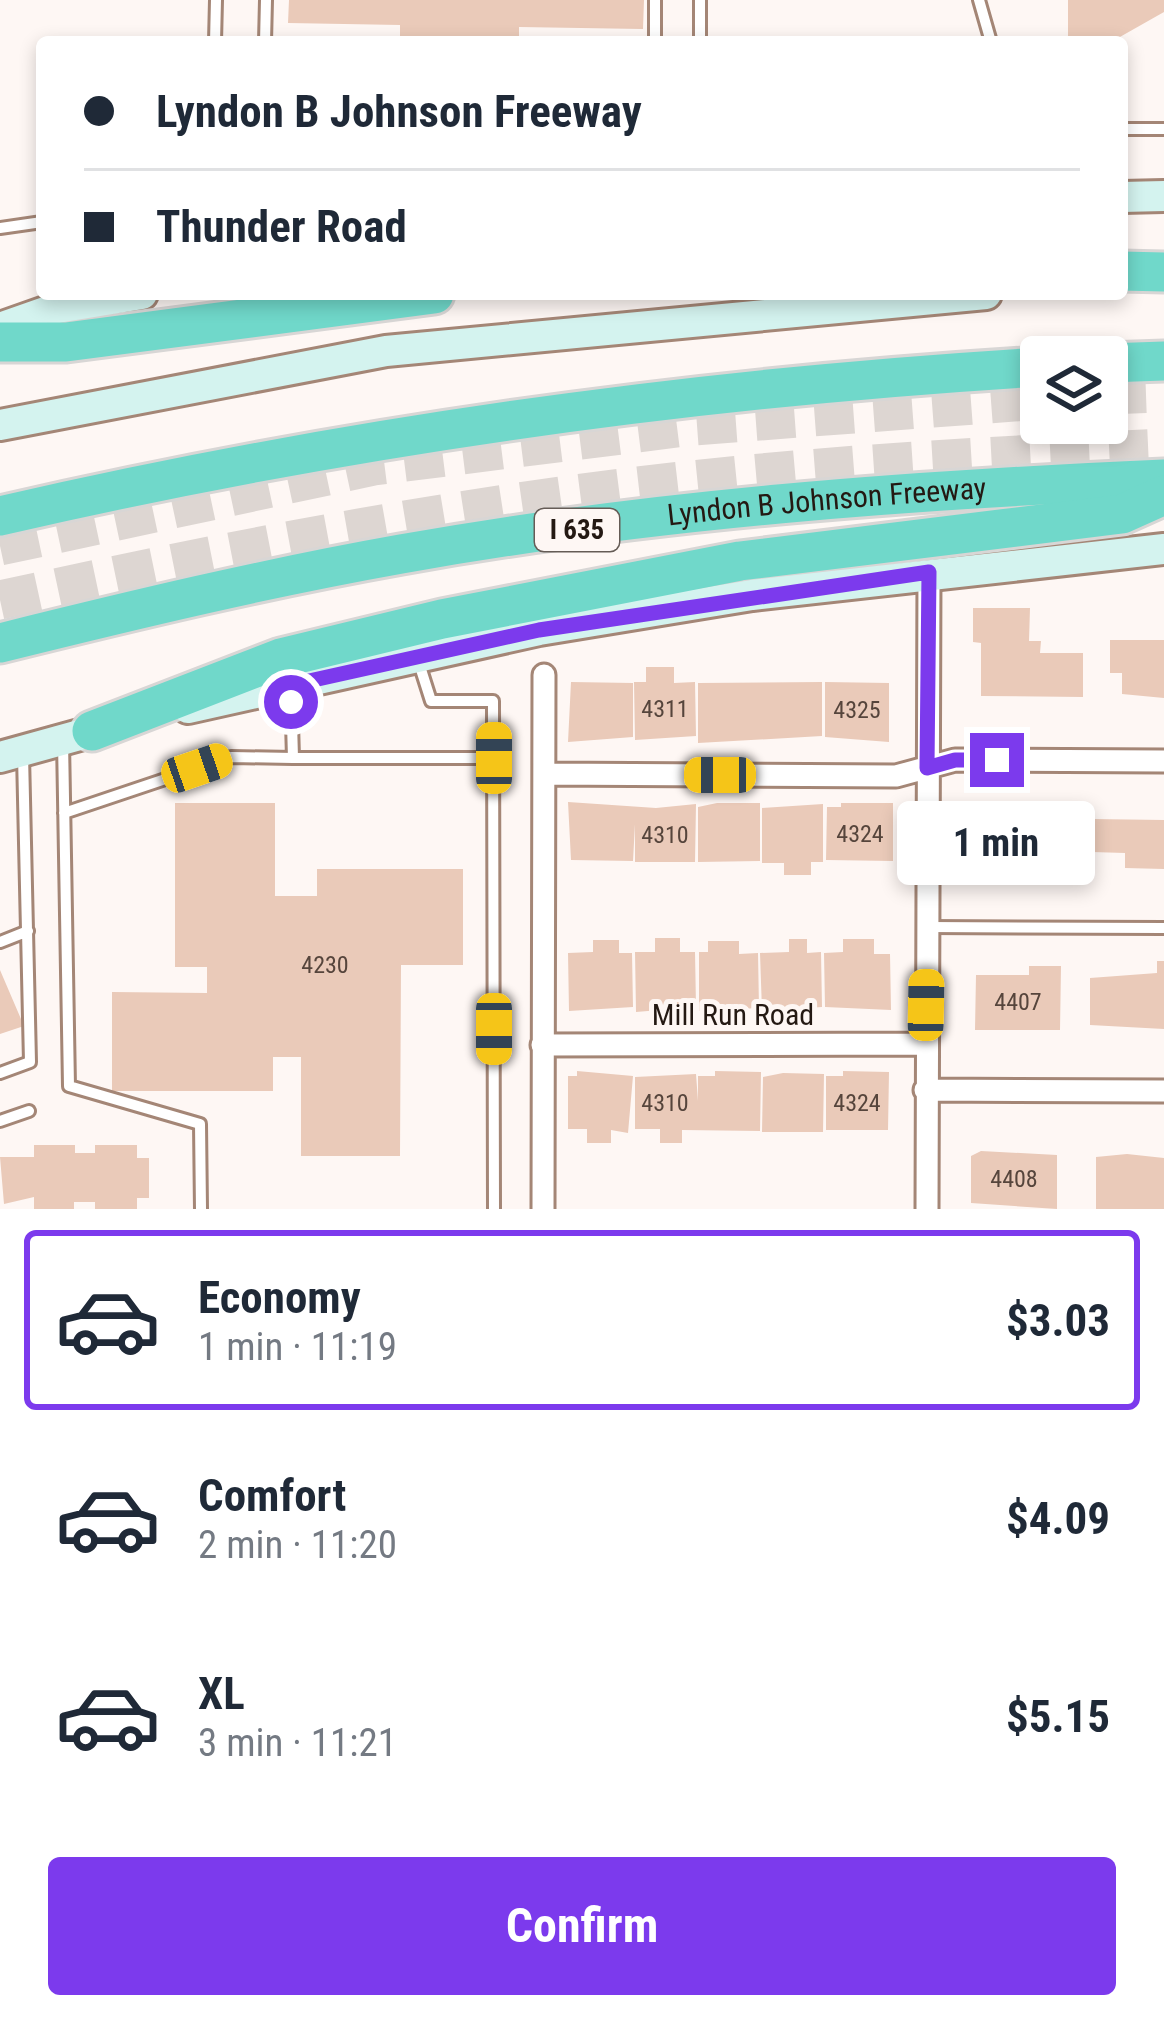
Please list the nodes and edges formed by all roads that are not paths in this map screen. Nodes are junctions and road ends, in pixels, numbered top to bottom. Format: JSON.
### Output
{"nodes":[{"id":1,"x":216,"y":0,"type":"edge"},
{"id":2,"x":266,"y":0,"type":"edge"},
{"id":3,"x":656,"y":0,"type":"edge"},
{"id":4,"x":700,"y":0,"type":"edge"},
{"id":5,"x":979,"y":0,"type":"edge"},
{"id":6,"x":215,"y":36,"type":"edge"},
{"id":7,"x":265,"y":36,"type":"edge"},
{"id":8,"x":655,"y":36,"type":"edge"},
{"id":9,"x":700,"y":36,"type":"edge"},
{"id":10,"x":989,"y":36,"type":"edge"},
{"id":11,"x":1128,"y":129,"type":"edge"},
{"id":12,"x":1164,"y":129,"type":"edge"},
{"id":13,"x":1164,"y":196,"type":"edge"},
{"id":14,"x":1128,"y":197,"type":"edge"},
{"id":15,"x":36,"y":222,"type":"edge"},
{"id":16,"x":0,"y":228,"type":"edge"},
{"id":17,"x":1164,"y":260,"type":"edge"},
{"id":18,"x":1128,"y":269,"type":"edge"},
{"id":19,"x":1128,"y":270,"type":"edge"},
{"id":20,"x":1164,"y":272,"type":"edge"},
{"id":21,"x":106,"y":300,"type":"edge"},
{"id":22,"x":388,"y":300,"type":"edge"},
{"id":23,"x":923,"y":300,"type":"edge"},
{"id":24,"x":0,"y":328,"type":"edge"},
{"id":25,"x":0,"y":342,"type":"edge"},
{"id":26,"x":1164,"y":361,"type":"edge"},
{"id":27,"x":1128,"y":362,"type":"edge"},
{"id":28,"x":1020,"y":369,"type":"edge"},
{"id":29,"x":0,"y":425,"type":"edge"},
{"id":30,"x":1164,"y":479,"type":"edge"},
{"id":31,"x":1164,"y":496,"type":"edge"},
{"id":32,"x":0,"y":516,"type":"edge"},
{"id":33,"x":1164,"y":549,"type":"edge"},
{"id":34,"x":929,"y":572,"type":"junction"},
{"id":35,"x":0,"y":643,"type":"edge"},
{"id":36,"x":418,"y":657,"type":"junction"},
{"id":37,"x":544,"y":675,"type":"dead end"},
{"id":38,"x":291,"y":685,"type":"junction"},
{"id":39,"x":77,"y":735,"type":"junction"},
{"id":40,"x":12,"y":754,"type":"edge"},
{"id":41,"x":293,"y":758,"type":"junction"},
{"id":42,"x":494,"y":758,"type":"junction"},
{"id":43,"x":1164,"y":761,"type":"edge"},
{"id":44,"x":927,"y":768,"type":"junction"},
{"id":45,"x":544,"y":774,"type":"junction"},
{"id":46,"x":64,"y":813,"type":"junction"},
{"id":47,"x":927,"y":927,"type":"junction"},
{"id":48,"x":1164,"y":928,"type":"edge"},
{"id":49,"x":28,"y":931,"type":"junction"},
{"id":50,"x":0,"y":941,"type":"edge"},
{"id":51,"x":542,"y":1045,"type":"junction"},
{"id":52,"x":925,"y":1045,"type":"junction"},
{"id":53,"x":0,"y":1073,"type":"edge"},
{"id":54,"x":926,"y":1090,"type":"junction"},
{"id":55,"x":1164,"y":1091,"type":"edge"},
{"id":56,"x":29,"y":1111,"type":"dead end"},
{"id":57,"x":0,"y":1121,"type":"edge"},
{"id":58,"x":201,"y":1209,"type":"edge"},
{"id":59,"x":494,"y":1209,"type":"edge"},
{"id":60,"x":543,"y":1209,"type":"edge"},
{"id":61,"x":927,"y":1209,"type":"edge"}],
"edges":[{"from":1,"to":6,"type":"lane"},
{"from":2,"to":7,"type":"lane"},
{"from":3,"to":8,"type":"lane"},
{"from":4,"to":9,"type":"lane"},
{"from":5,"to":10,"type":"lane"},
{"from":11,"to":12,"type":"lane"},
{"from":13,"to":14,"type":"main road"},
{"from":15,"to":16,"type":"lane"},
{"from":17,"to":18,"type":"main road"},
{"from":19,"to":20,"type":"highway"},
{"from":21,"to":24,"type":"main road"},
{"from":22,"to":25,"type":"highway"},
{"from":23,"to":29,"type":"main road"},
{"from":26,"to":27,"type":"highway"},
{"from":28,"to":32,"type":"highway"},
{"from":30,"to":35,"type":"highway","name":"Lyndon B Johnson Freeway","number":"I 635"},
{"from":31,"to":39,"type":"highway"},
{"from":33,"to":34,"type":"main road"},
{"from":34,"to":36,"type":"main road"},
{"from":34,"to":44,"type":"street"},
{"from":36,"to":38,"type":"main road"},
{"from":36,"to":42,"type":"lane"},
{"from":37,"to":45,"type":"street"},
{"from":38,"to":39,"type":"main road"},
{"from":38,"to":41,"type":"lane"},
{"from":39,"to":40,"type":"main road"},
{"from":39,"to":46,"type":"lane"},
{"from":40,"to":49,"type":"lane"},
{"from":41,"to":42,"type":"lane"},
{"from":41,"to":46,"type":"lane"},
{"from":42,"to":59,"type":"lane"},
{"from":43,"to":44,"type":"street"},
{"from":44,"to":45,"type":"street"},
{"from":44,"to":47,"type":"street"},
{"from":45,"to":51,"type":"street"},
{"from":46,"to":58,"type":"lane"},
{"from":47,"to":48,"type":"lane"},
{"from":47,"to":52,"type":"street"},
{"from":49,"to":50,"type":"lane"},
{"from":49,"to":53,"type":"lane"},
{"from":51,"to":52,"type":"street","name":"Mill Run Road"},
{"from":51,"to":60,"type":"street"},
{"from":52,"to":54,"type":"street"},
{"from":54,"to":55,"type":"street"},
{"from":54,"to":61,"type":"street"},
{"from":56,"to":57,"type":"lane"}]}
